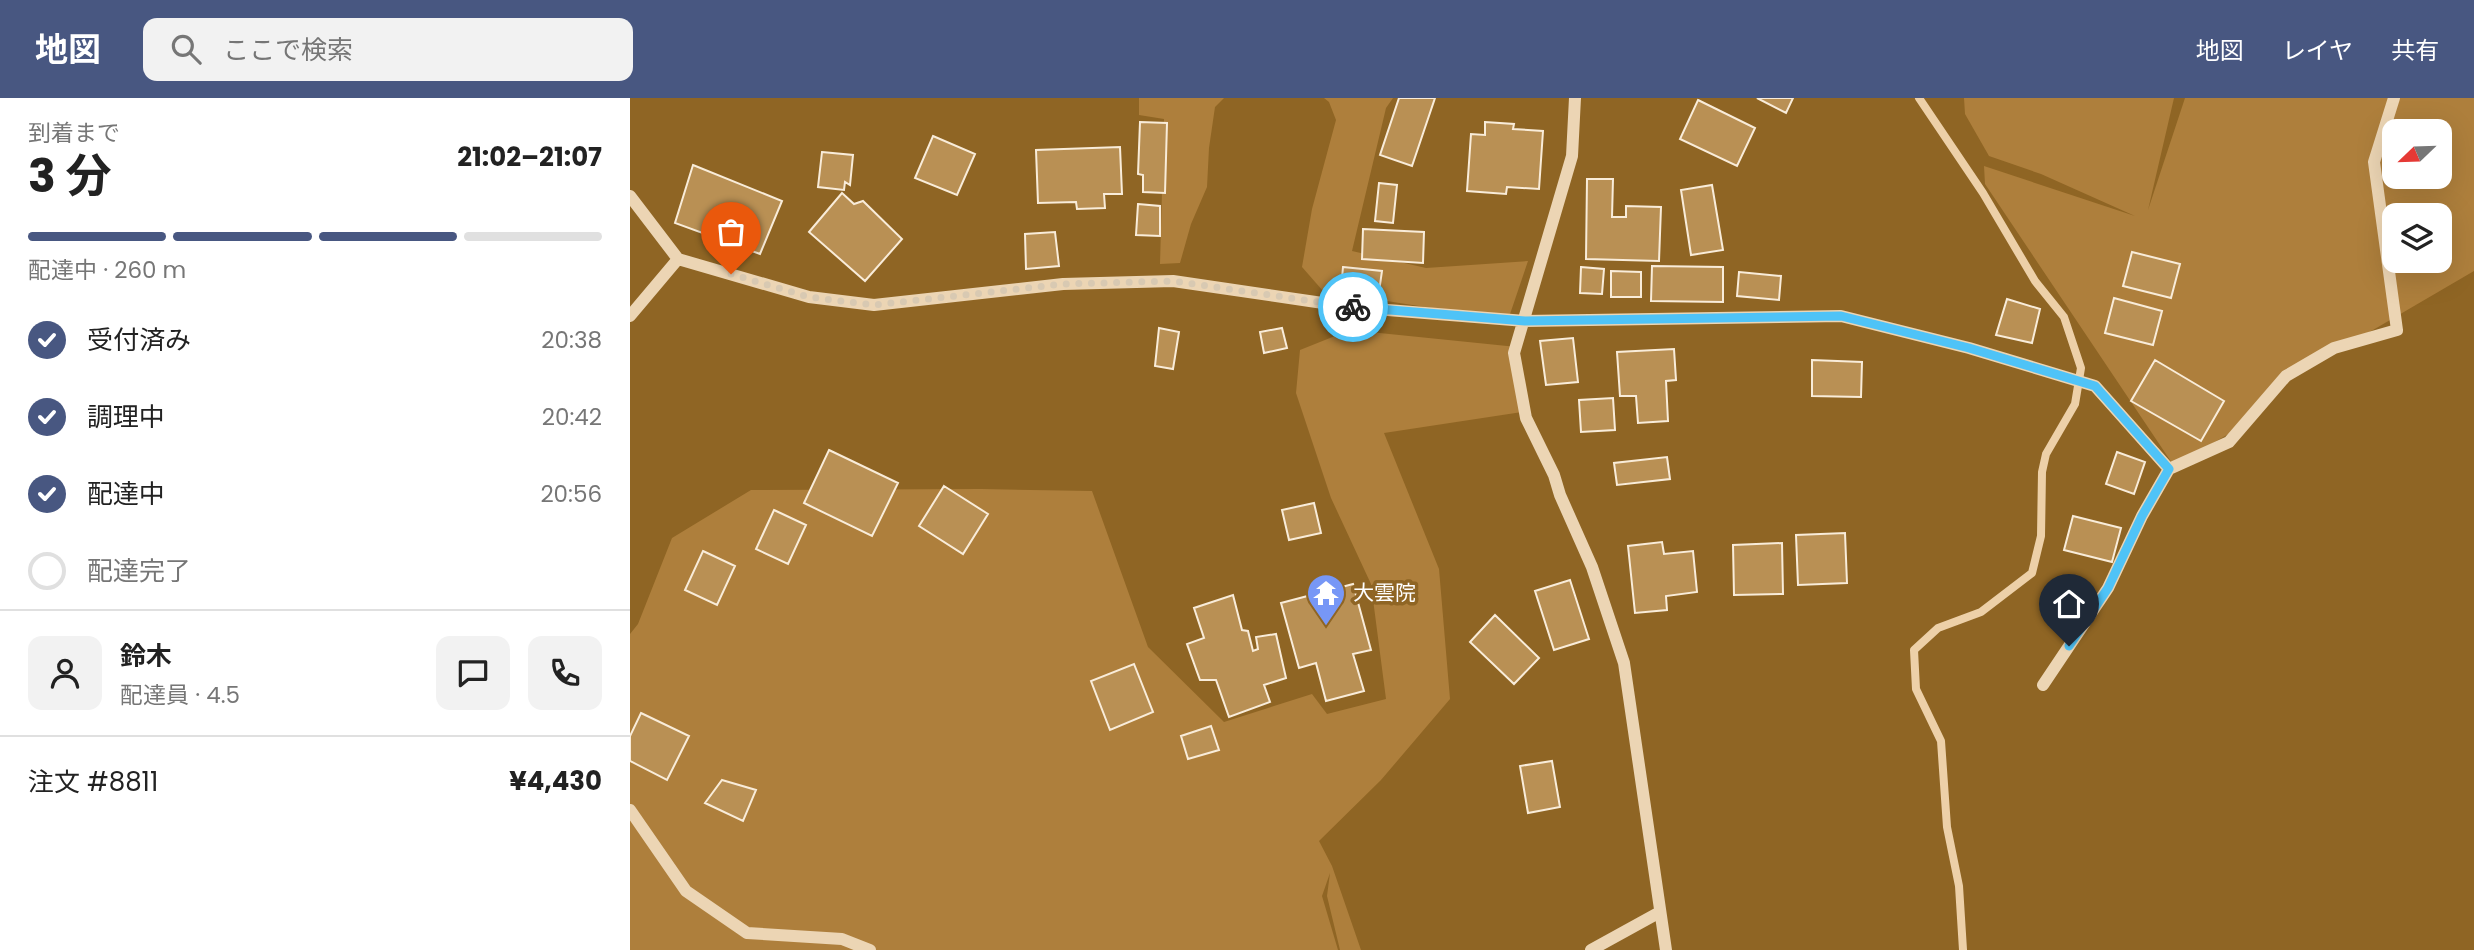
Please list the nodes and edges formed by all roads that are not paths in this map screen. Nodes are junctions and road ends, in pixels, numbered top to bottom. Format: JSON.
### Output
{"nodes":[{"id":1,"x":1575,"y":98,"type":"edge"},
{"id":2,"x":2394,"y":98,"type":"edge"},
{"id":3,"x":630,"y":196,"type":"edge"},
{"id":4,"x":678,"y":259,"type":"junction"},
{"id":5,"x":630,"y":316,"type":"edge"},
{"id":6,"x":1525,"y":321,"type":"junction"},
{"id":7,"x":2169,"y":469,"type":"junction"},
{"id":8,"x":2042,"y":685,"type":"dead end"},
{"id":9,"x":630,"y":810,"type":"edge"},
{"id":10,"x":1660,"y":912,"type":"junction"},
{"id":11,"x":870,"y":950,"type":"edge"},
{"id":12,"x":1591,"y":950,"type":"edge"},
{"id":13,"x":1665,"y":950,"type":"edge"}],
"edges":[{"from":1,"to":6,"type":"street"},
{"from":2,"to":7,"type":"street"},
{"from":3,"to":4,"type":"street"},
{"from":4,"to":5,"type":"street"},
{"from":4,"to":6,"type":"street"},
{"from":6,"to":7,"type":"street"},
{"from":6,"to":10,"type":"street"},
{"from":7,"to":8,"type":"street"},
{"from":9,"to":11,"type":"street"},
{"from":10,"to":12,"type":"street"},
{"from":10,"to":13,"type":"street"}]}
